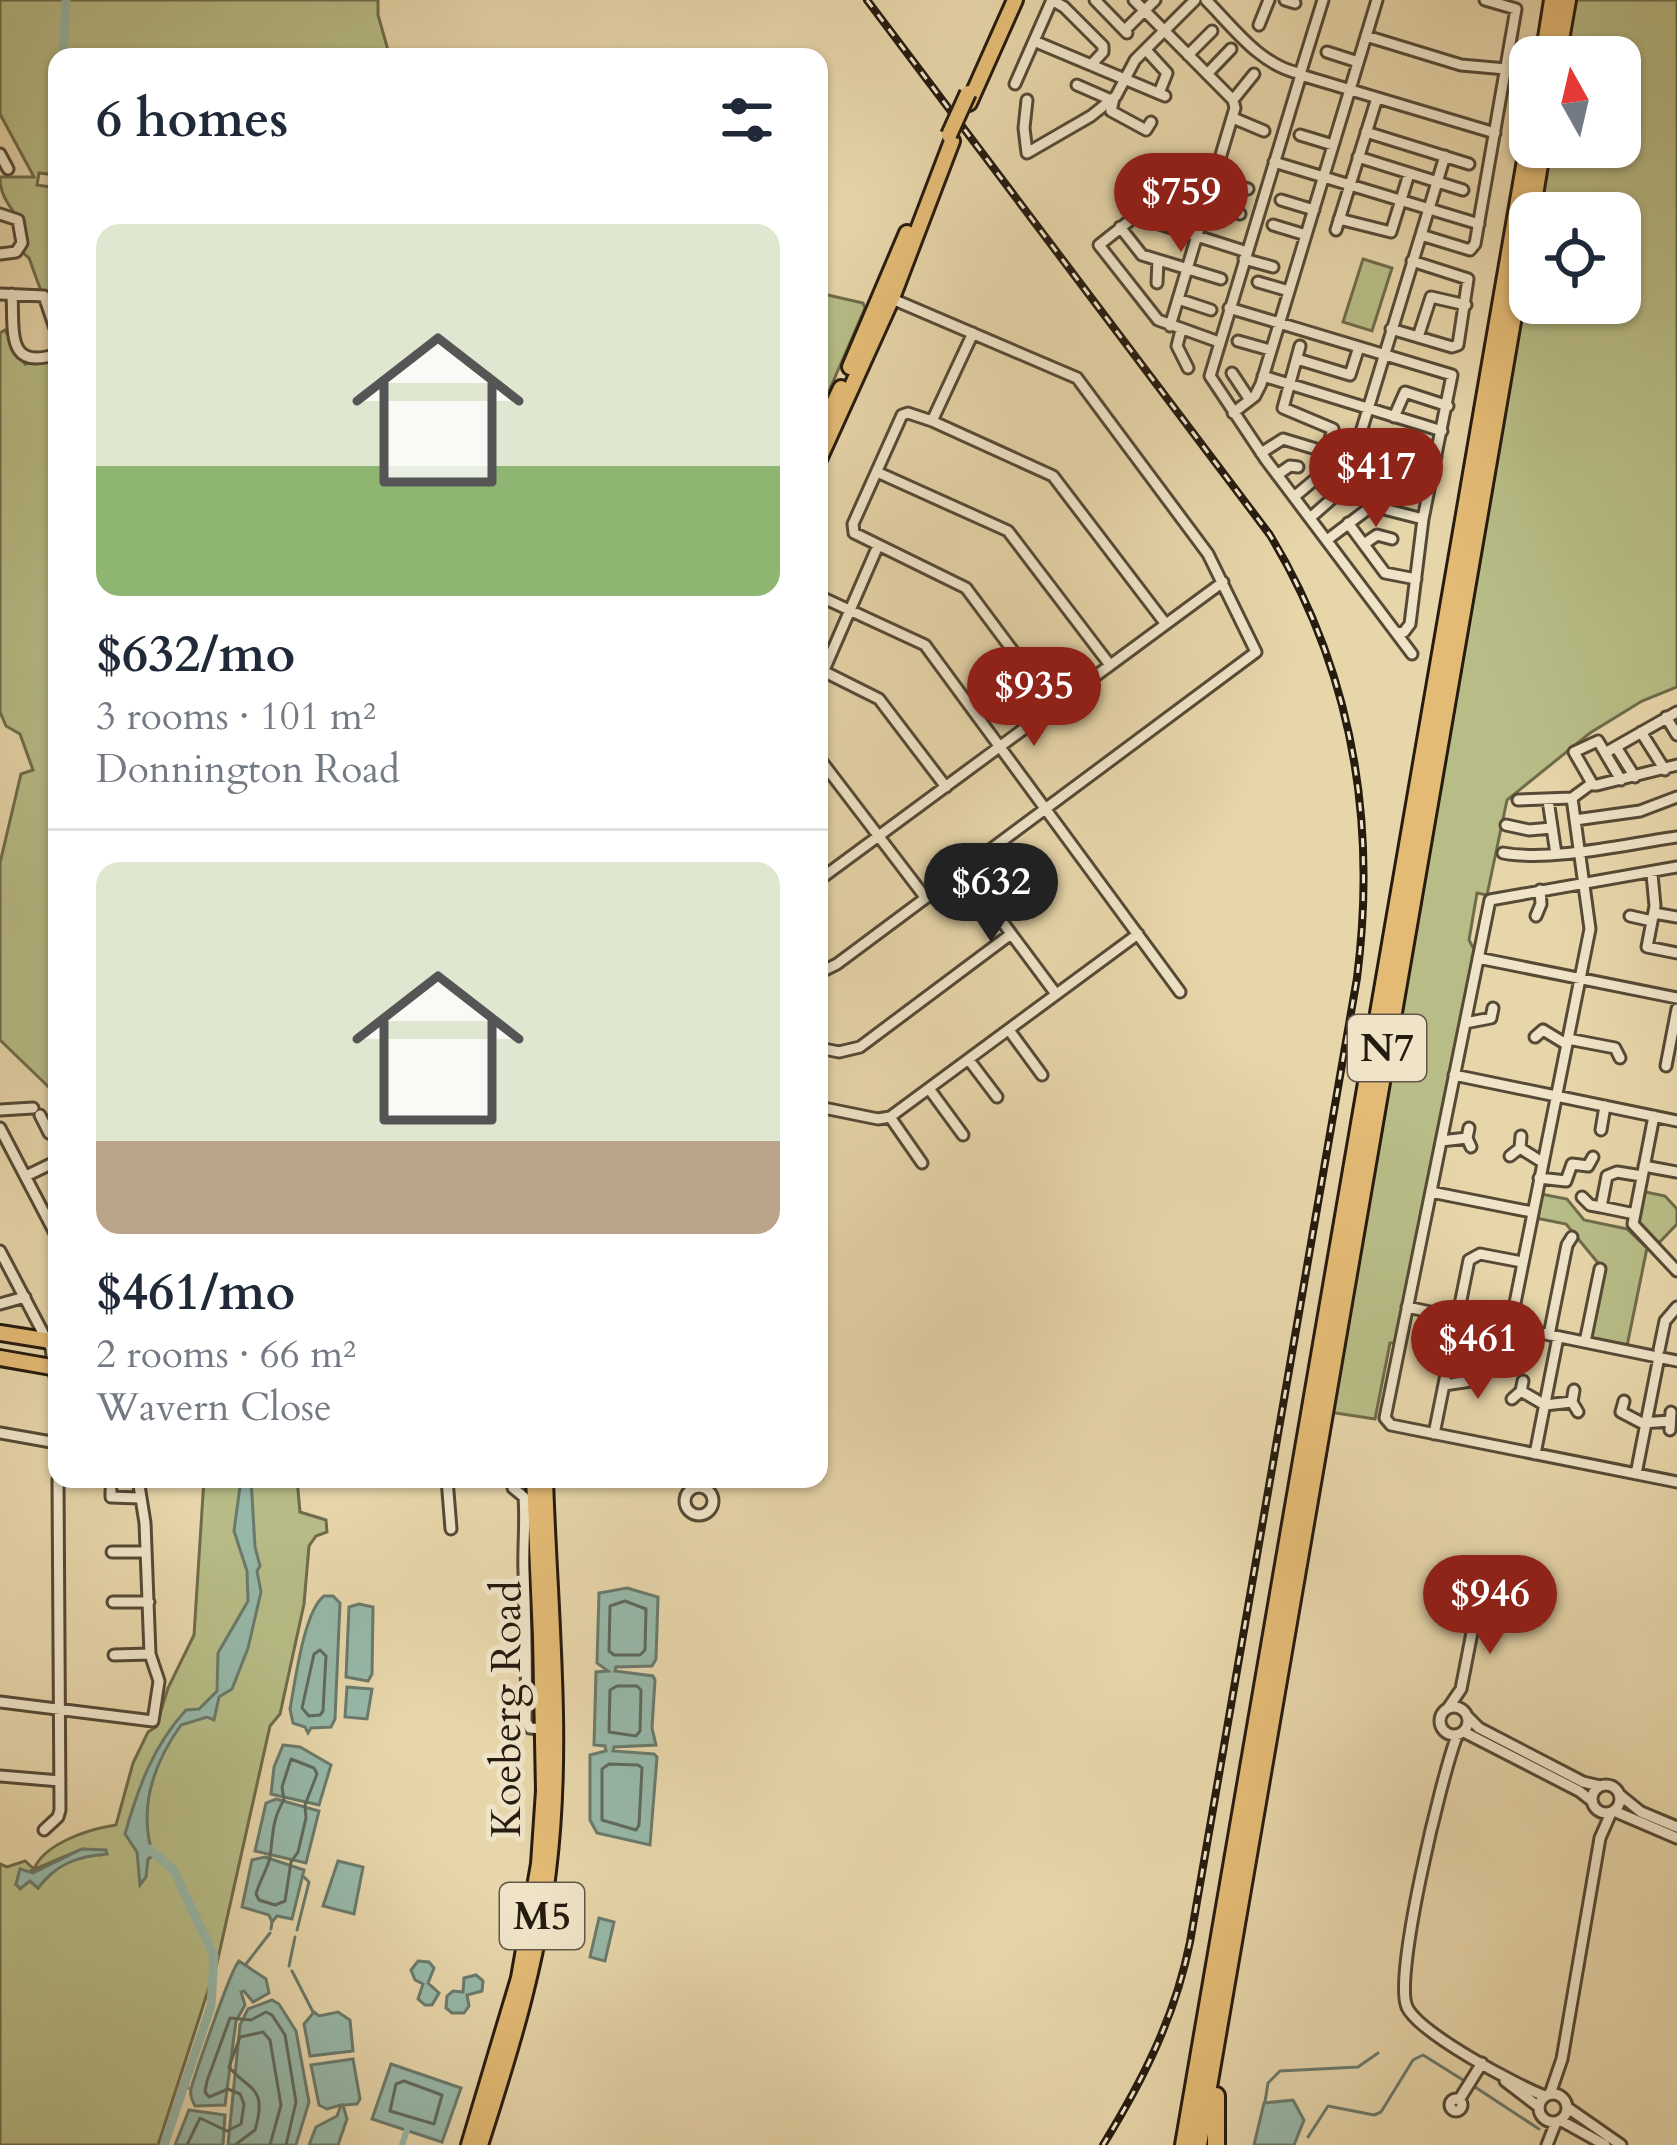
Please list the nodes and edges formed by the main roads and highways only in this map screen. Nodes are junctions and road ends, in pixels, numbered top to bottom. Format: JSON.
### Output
{"nodes":[{"id":1,"x":1012,"y":0,"type":"edge"},
{"id":2,"x":1553,"y":0,"type":"edge"},
{"id":3,"x":1567,"y":0,"type":"edge"},
{"id":4,"x":1547,"y":36,"type":"edge"},
{"id":5,"x":1561,"y":36,"type":"edge"},
{"id":6,"x":1525,"y":168,"type":"edge"},
{"id":7,"x":886,"y":296,"type":"junction"},
{"id":8,"x":1511,"y":324,"type":"edge"},
{"id":9,"x":828,"y":415,"type":"edge"},
{"id":10,"x":828,"y":437,"type":"edge"},
{"id":11,"x":0,"y":1333,"type":"edge"},
{"id":12,"x":48,"y":1340,"type":"edge"},
{"id":13,"x":0,"y":1358,"type":"edge"},
{"id":14,"x":48,"y":1366,"type":"edge"},
{"id":15,"x":536,"y":1488,"type":"edge"},
{"id":16,"x":548,"y":1729,"type":"junction"},
{"id":17,"x":1228,"y":1975,"type":"junction"},
{"id":18,"x":469,"y":2145,"type":"edge"},
{"id":19,"x":480,"y":2145,"type":"edge"},
{"id":20,"x":1180,"y":2145,"type":"edge"},
{"id":21,"x":1198,"y":2145,"type":"edge"},
{"id":22,"x":1216,"y":2145,"type":"edge"}],
"edges":[{"from":1,"to":7,"type":"main road","bridge":true},
{"from":2,"to":4,"type":"highway"},
{"from":3,"to":5,"type":"highway"},
{"from":6,"to":20,"type":"highway","number":"N7"},
{"from":7,"to":9,"type":"main road"},
{"from":7,"to":10,"type":"main road"},
{"from":8,"to":17,"type":"highway","number":"N7"},
{"from":11,"to":12,"type":"main road"},
{"from":13,"to":14,"type":"main road"},
{"from":15,"to":16,"type":"main road","name":"Koeberg Road","number":"M5"},
{"from":16,"to":18,"type":"main road","name":"Koeberg Road","number":"M5"},
{"from":16,"to":19,"type":"main road","name":"Koeberg Road","number":"M5"},
{"from":17,"to":21,"type":"highway","number":"N7"},
{"from":17,"to":22,"type":"highway"}]}
